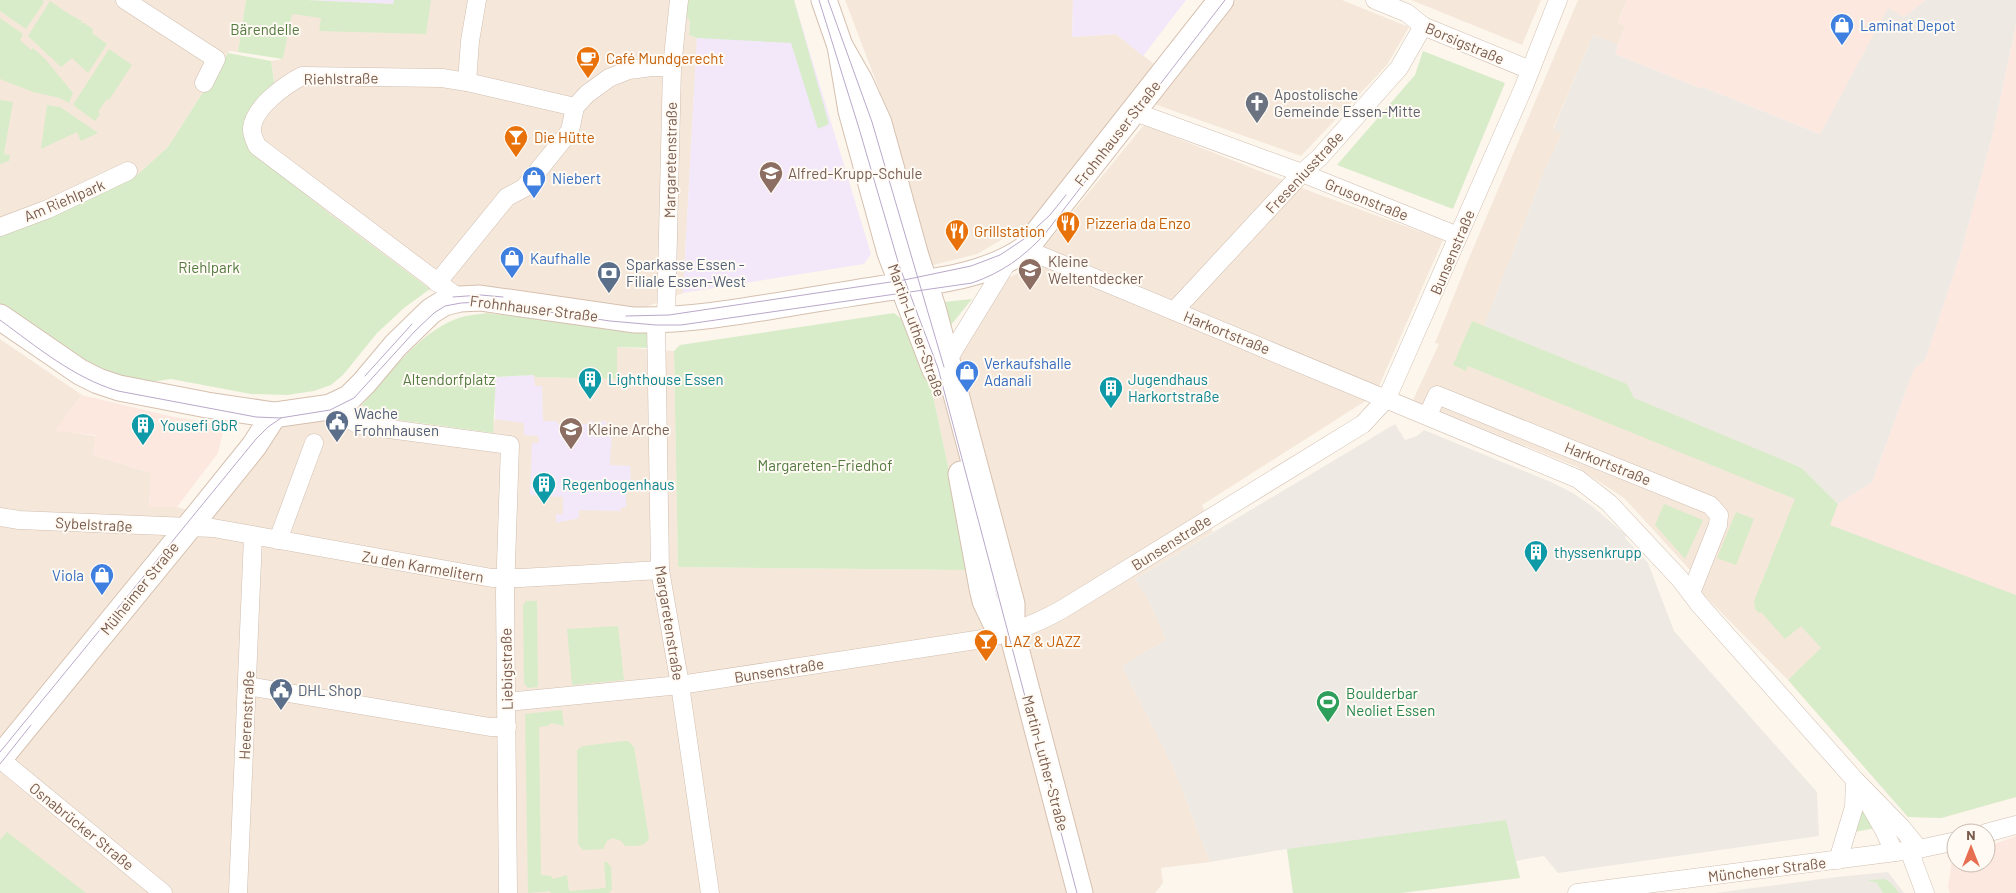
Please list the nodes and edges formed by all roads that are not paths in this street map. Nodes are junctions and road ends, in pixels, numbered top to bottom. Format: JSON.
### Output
{"nodes":[{"id":1,"x":125,"y":0,"type":"edge"},
{"id":2,"x":477,"y":0,"type":"edge"},
{"id":3,"x":679,"y":0,"type":"edge"},
{"id":4,"x":824,"y":0,"type":"edge"},
{"id":5,"x":1221,"y":0,"type":"edge"},
{"id":6,"x":1375,"y":0,"type":"edge"},
{"id":7,"x":1558,"y":0,"type":"edge"},
{"id":8,"x":1423,"y":26,"type":"junction"},
{"id":9,"x":672,"y":67,"type":"junction"},
{"id":10,"x":1530,"y":70,"type":"junction"},
{"id":11,"x":467,"y":82,"type":"junction"},
{"id":12,"x":204,"y":83,"type":"dead end"},
{"id":13,"x":575,"y":107,"type":"junction"},
{"id":14,"x":1135,"y":112,"type":"junction"},
{"id":15,"x":128,"y":171,"type":"dead end"},
{"id":16,"x":1302,"y":173,"type":"junction"},
{"id":17,"x":0,"y":226,"type":"edge"},
{"id":18,"x":1458,"y":236,"type":"junction"},
{"id":19,"x":1016,"y":255,"type":"junction"},
{"id":20,"x":437,"y":283,"type":"junction"},
{"id":21,"x":913,"y":284,"type":"junction"},
{"id":22,"x":460,"y":299,"type":"junction"},
{"id":23,"x":1174,"y":311,"type":"junction"},
{"id":24,"x":0,"y":317,"type":"edge"},
{"id":25,"x":661,"y":320,"type":"junction"},
{"id":26,"x":947,"y":361,"type":"junction"},
{"id":27,"x":1387,"y":398,"type":"junction"},
{"id":28,"x":330,"y":407,"type":"junction"},
{"id":29,"x":274,"y":415,"type":"junction"},
{"id":30,"x":1428,"y":415,"type":"junction"},
{"id":31,"x":314,"y":443,"type":"dead end"},
{"id":32,"x":0,"y":517,"type":"edge"},
{"id":33,"x":188,"y":528,"type":"junction"},
{"id":34,"x":253,"y":537,"type":"junction"},
{"id":35,"x":278,"y":540,"type":"junction"},
{"id":36,"x":660,"y":570,"type":"junction"},
{"id":37,"x":506,"y":578,"type":"junction"},
{"id":38,"x":1691,"y":593,"type":"junction"},
{"id":39,"x":1012,"y":633,"type":"junction"},
{"id":40,"x":680,"y":685,"type":"junction"},
{"id":41,"x":247,"y":686,"type":"junction"},
{"id":42,"x":507,"y":702,"type":"junction"},
{"id":43,"x":507,"y":727,"type":"junction"},
{"id":44,"x":0,"y":759,"type":"edge"},
{"id":45,"x":1855,"y":780,"type":"junction"},
{"id":46,"x":2016,"y":826,"type":"edge"},
{"id":47,"x":1996,"y":831,"type":"edge"},
{"id":48,"x":1946,"y":843,"type":"edge"},
{"id":49,"x":1907,"y":850,"type":"junction"},
{"id":50,"x":1838,"y":860,"type":"junction"},
{"id":51,"x":163,"y":893,"type":"edge"},
{"id":52,"x":238,"y":893,"type":"edge"},
{"id":53,"x":508,"y":893,"type":"edge"},
{"id":54,"x":710,"y":893,"type":"edge"},
{"id":55,"x":1080,"y":893,"type":"edge"},
{"id":56,"x":1577,"y":893,"type":"edge"},
{"id":57,"x":1925,"y":893,"type":"edge"}],
"edges":[{"from":1,"to":12,"type":"street"},
{"from":2,"to":11,"type":"street"},
{"from":3,"to":9,"type":"street","name":"Margaretenstraße"},
{"from":4,"to":21,"type":"main road","name":"Martin-Luther-Straße"},
{"from":5,"to":14,"type":"main road","name":"Frohnhauser Straße"},
{"from":6,"to":8,"type":"street","name":"Borsigstraße"},
{"from":7,"to":10,"type":"street","name":"Bunsenstraße"},
{"from":8,"to":10,"type":"street","name":"Borsigstraße"},
{"from":8,"to":16,"type":"street","name":"Freseniusstraße"},
{"from":9,"to":13,"type":"street"},
{"from":9,"to":25,"type":"street","name":"Margaretenstraße"},
{"from":10,"to":18,"type":"street","name":"Bunsenstraße"},
{"from":11,"to":13,"type":"street","name":"Riehlstraße"},
{"from":11,"to":20,"type":"street","name":"Riehlstraße"},
{"from":13,"to":20,"type":"street"},
{"from":14,"to":16,"type":"street","name":"Grusonstraße"},
{"from":14,"to":19,"type":"main road","name":"Frohnhauser Straße"},
{"from":15,"to":17,"type":"street","name":"Am Riehlpark"},
{"from":16,"to":18,"type":"street","name":"Grusonstraße"},
{"from":16,"to":23,"type":"street","name":"Freseniusstraße"},
{"from":18,"to":27,"type":"street","name":"Bunsenstraße"},
{"from":19,"to":21,"type":"main road","name":"Frohnhauser Straße"},
{"from":19,"to":23,"type":"street","name":"Harkortstraße"},
{"from":19,"to":26,"type":"street","name":"Frohnhauser Straße"},
{"from":20,"to":22,"type":"street","name":"Riehlstraße"},
{"from":21,"to":25,"type":"main road","name":"Frohnhauser Straße"},
{"from":21,"to":26,"type":"main road","name":"Martin-Luther-Straße"},
{"from":21,"to":39,"type":"main road","name":"Martin-Luther-Straße"},
{"from":22,"to":25,"type":"main road","name":"Frohnhauser Straße"},
{"from":22,"to":28,"type":"main road","name":"Frohnhauser Straße"},
{"from":23,"to":27,"type":"street","name":"Harkortstraße"},
{"from":24,"to":29,"type":"main road","name":"Frohnhauser Straße"},
{"from":25,"to":36,"type":"street","name":"Margaretenstraße"},
{"from":26,"to":39,"type":"main road","name":"Martin-Luther-Straße"},
{"from":27,"to":30,"type":"street","name":"Harkortstraße"},
{"from":27,"to":39,"type":"street","name":"Bunsenstraße"},
{"from":28,"to":29,"type":"main road","name":"Frohnhauser Straße"},
{"from":28,"to":37,"type":"street","name":"Liebigstraße"},
{"from":29,"to":33,"type":"main road","name":"Mülheimer Straße"},
{"from":30,"to":38,"type":"street","name":"Harkortstraße"},
{"from":30,"to":38,"type":"street","name":"Harkortstraße"},
{"from":31,"to":35,"type":"street"},
{"from":32,"to":33,"type":"street","name":"Sybelstraße"},
{"from":33,"to":34,"type":"street","name":"Zu den Karmelitern"},
{"from":33,"to":44,"type":"main road","name":"Mülheimer Straße"},
{"from":34,"to":35,"type":"street","name":"Zu den Karmelitern"},
{"from":34,"to":41,"type":"street","name":"Heerenstraße"},
{"from":35,"to":37,"type":"street","name":"Zu den Karmelitern"},
{"from":36,"to":37,"type":"street","name":"Zu den Karmelitern"},
{"from":36,"to":40,"type":"street","name":"Margaretenstraße"},
{"from":37,"to":42,"type":"street","name":"Liebigstraße"},
{"from":38,"to":45,"type":"street","name":"Harkortstraße"},
{"from":39,"to":40,"type":"street","name":"Bunsenstraße"},
{"from":39,"to":55,"type":"main road","name":"Martin-Luther-Straße"},
{"from":40,"to":42,"type":"street","name":"Bunsenstraße"},
{"from":40,"to":54,"type":"street","name":"Margaretenstraße"},
{"from":41,"to":43,"type":"street"},
{"from":41,"to":52,"type":"street","name":"Heerenstraße"},
{"from":42,"to":43,"type":"street","name":"Liebigstraße"},
{"from":43,"to":53,"type":"street","name":"Liebigstraße"},
{"from":44,"to":51,"type":"street","name":"Osnabrücker Straße"},
{"from":45,"to":49,"type":"street","name":"Harkortstraße"},
{"from":45,"to":49,"type":"street","name":"Harkortstraße"},
{"from":45,"to":50,"type":"street"},
{"from":46,"to":47,"type":"street"},
{"from":48,"to":49,"type":"street","name":"Münchener Straße"},
{"from":49,"to":50,"type":"street","name":"Münchener Straße"},
{"from":49,"to":57,"type":"street","name":"Harkortstraße"},
{"from":50,"to":56,"type":"street","name":"Münchener Straße"}]}
